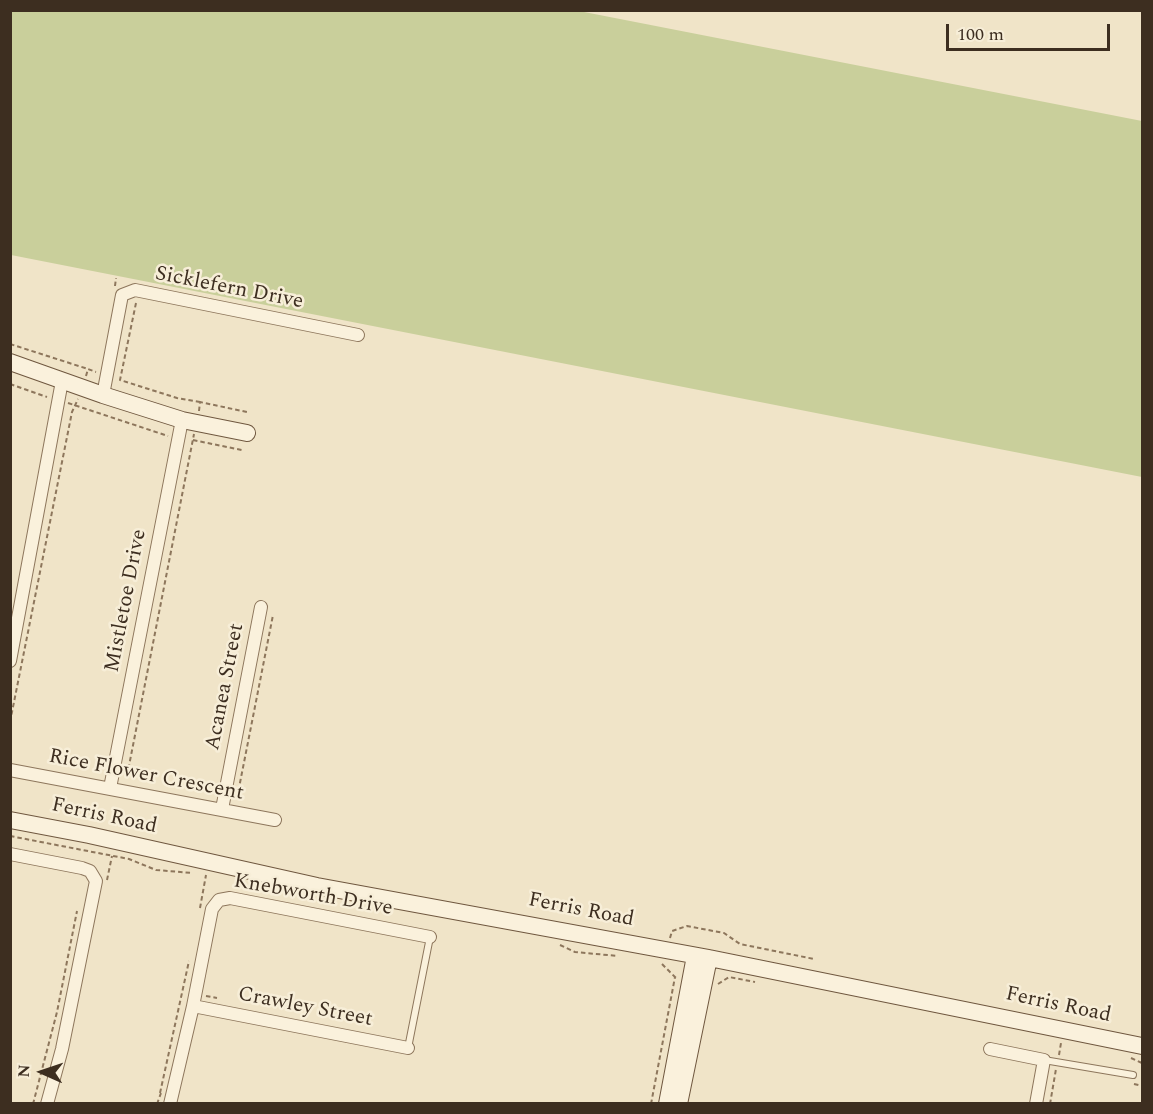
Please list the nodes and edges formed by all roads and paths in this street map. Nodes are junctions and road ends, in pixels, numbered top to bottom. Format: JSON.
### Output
{"nodes":[{"id":1,"x":136,"y":302,"type":"dead end"},
{"id":2,"x":358,"y":335,"type":"dead end"},
{"id":3,"x":10,"y":344,"type":"edge"},
{"id":4,"x":10,"y":362,"type":"edge"},
{"id":5,"x":88,"y":369,"type":"junction"},
{"id":6,"x":99,"y":373,"type":"dead end"},
{"id":7,"x":62,"y":381,"type":"junction"},
{"id":8,"x":10,"y":384,"type":"edge"},
{"id":9,"x":82,"y":388,"type":"junction"},
{"id":10,"x":103,"y":396,"type":"junction"},
{"id":11,"x":59,"y":401,"type":"junction"},
{"id":12,"x":200,"y":402,"type":"junction"},
{"id":13,"x":75,"y":405,"type":"junction"},
{"id":14,"x":247,"y":412,"type":"dead end"},
{"id":15,"x":189,"y":422,"type":"junction"},
{"id":16,"x":247,"y":433,"type":"dead end"},
{"id":17,"x":170,"y":437,"type":"dead end"},
{"id":18,"x":193,"y":440,"type":"junction"},
{"id":19,"x":242,"y":450,"type":"dead end"},
{"id":20,"x":261,"y":607,"type":"dead end"},
{"id":21,"x":273,"y":615,"type":"dead end"},
{"id":22,"x":10,"y":662,"type":"edge"},
{"id":23,"x":10,"y":722,"type":"edge"},
{"id":24,"x":10,"y":770,"type":"edge"},
{"id":25,"x":127,"y":776,"type":"dead end"},
{"id":26,"x":110,"y":788,"type":"junction"},
{"id":27,"x":237,"y":798,"type":"dead end"},
{"id":28,"x":222,"y":809,"type":"junction"},
{"id":29,"x":10,"y":820,"type":"edge"},
{"id":30,"x":275,"y":820,"type":"dead end"},
{"id":31,"x":83,"y":850,"type":"dead end"},
{"id":32,"x":10,"y":854,"type":"edge"},
{"id":33,"x":79,"y":868,"type":"junction"},
{"id":34,"x":206,"y":874,"type":"dead end"},
{"id":35,"x":78,"y":907,"type":"dead end"},
{"id":36,"x":198,"y":917,"type":"dead end"},
{"id":37,"x":430,"y":937,"type":"joint"},
{"id":38,"x":666,"y":957,"type":"junction"},
{"id":39,"x":702,"y":957,"type":"junction"},
{"id":40,"x":189,"y":959,"type":"dead end"},
{"id":41,"x":814,"y":959,"type":"dead end"},
{"id":42,"x":675,"y":977,"type":"dead end"},
{"id":43,"x":193,"y":1006,"type":"junction"},
{"id":44,"x":1143,"y":1046,"type":"edge"},
{"id":45,"x":408,"y":1048,"type":"joint"},
{"id":46,"x":990,"y":1049,"type":"dead end"},
{"id":47,"x":1044,"y":1060,"type":"junction"},
{"id":48,"x":1056,"y":1069,"type":"dead end"},
{"id":49,"x":1133,"y":1075,"type":"dead end"},
{"id":50,"x":160,"y":1093,"type":"dead end"},
{"id":51,"x":33,"y":1104,"type":"edge"},
{"id":52,"x":47,"y":1104,"type":"edge"},
{"id":53,"x":170,"y":1104,"type":"edge"},
{"id":54,"x":651,"y":1104,"type":"edge"},
{"id":55,"x":667,"y":1104,"type":"edge"},
{"id":56,"x":679,"y":1104,"type":"edge"},
{"id":57,"x":1036,"y":1104,"type":"edge"},
{"id":58,"x":1050,"y":1104,"type":"edge"}],
"edges":[{"from":1,"to":12,"type":"path"},
{"from":2,"to":10,"type":"street","name":"Sicklefern Drive"},
{"from":3,"to":5,"type":"path"},
{"from":4,"to":7,"type":"street"},
{"from":5,"to":6,"type":"path"},
{"from":5,"to":9,"type":"path"},
{"from":7,"to":9,"type":"street"},
{"from":7,"to":11,"type":"street"},
{"from":8,"to":11,"type":"path"},
{"from":9,"to":10,"type":"street"},
{"from":9,"to":13,"type":"path"},
{"from":10,"to":15,"type":"street"},
{"from":11,"to":13,"type":"path"},
{"from":11,"to":22,"type":"street"},
{"from":12,"to":14,"type":"path"},
{"from":12,"to":15,"type":"path"},
{"from":13,"to":17,"type":"path"},
{"from":13,"to":23,"type":"path"},
{"from":15,"to":16,"type":"street"},
{"from":15,"to":18,"type":"path"},
{"from":15,"to":26,"type":"street","name":"Mistletoe Drive"},
{"from":18,"to":19,"type":"path"},
{"from":18,"to":25,"type":"path"},
{"from":20,"to":28,"type":"street","name":"Acanea Street"},
{"from":21,"to":27,"type":"path"},
{"from":24,"to":26,"type":"street","name":"Rice Flower Crescent"},
{"from":26,"to":28,"type":"street","name":"Rice Flower Crescent"},
{"from":28,"to":30,"type":"street","name":"Rice Flower Crescent"},
{"from":29,"to":38,"type":"street","name":"Ferris Road"},
{"from":31,"to":33,"type":"path"},
{"from":32,"to":33,"type":"street"},
{"from":33,"to":52,"type":"street"},
{"from":34,"to":36,"type":"path"},
{"from":35,"to":51,"type":"path"},
{"from":37,"to":43,"type":"street","name":"Knebworth Drive"},
{"from":37,"to":45,"type":"lane"},
{"from":38,"to":39,"type":"street","name":"Ferris Road"},
{"from":38,"to":41,"type":"path"},
{"from":39,"to":44,"type":"street","name":"Ferris Road"},
{"from":39,"to":55,"type":"street"},
{"from":39,"to":56,"type":"street"},
{"from":40,"to":50,"type":"path"},
{"from":42,"to":54,"type":"path"},
{"from":43,"to":45,"type":"street","name":"Crawley Street"},
{"from":43,"to":53,"type":"street","name":"Knebworth Drive"},
{"from":46,"to":47,"type":"street"},
{"from":47,"to":49,"type":"lane"},
{"from":47,"to":57,"type":"street"},
{"from":48,"to":58,"type":"path"}]}
